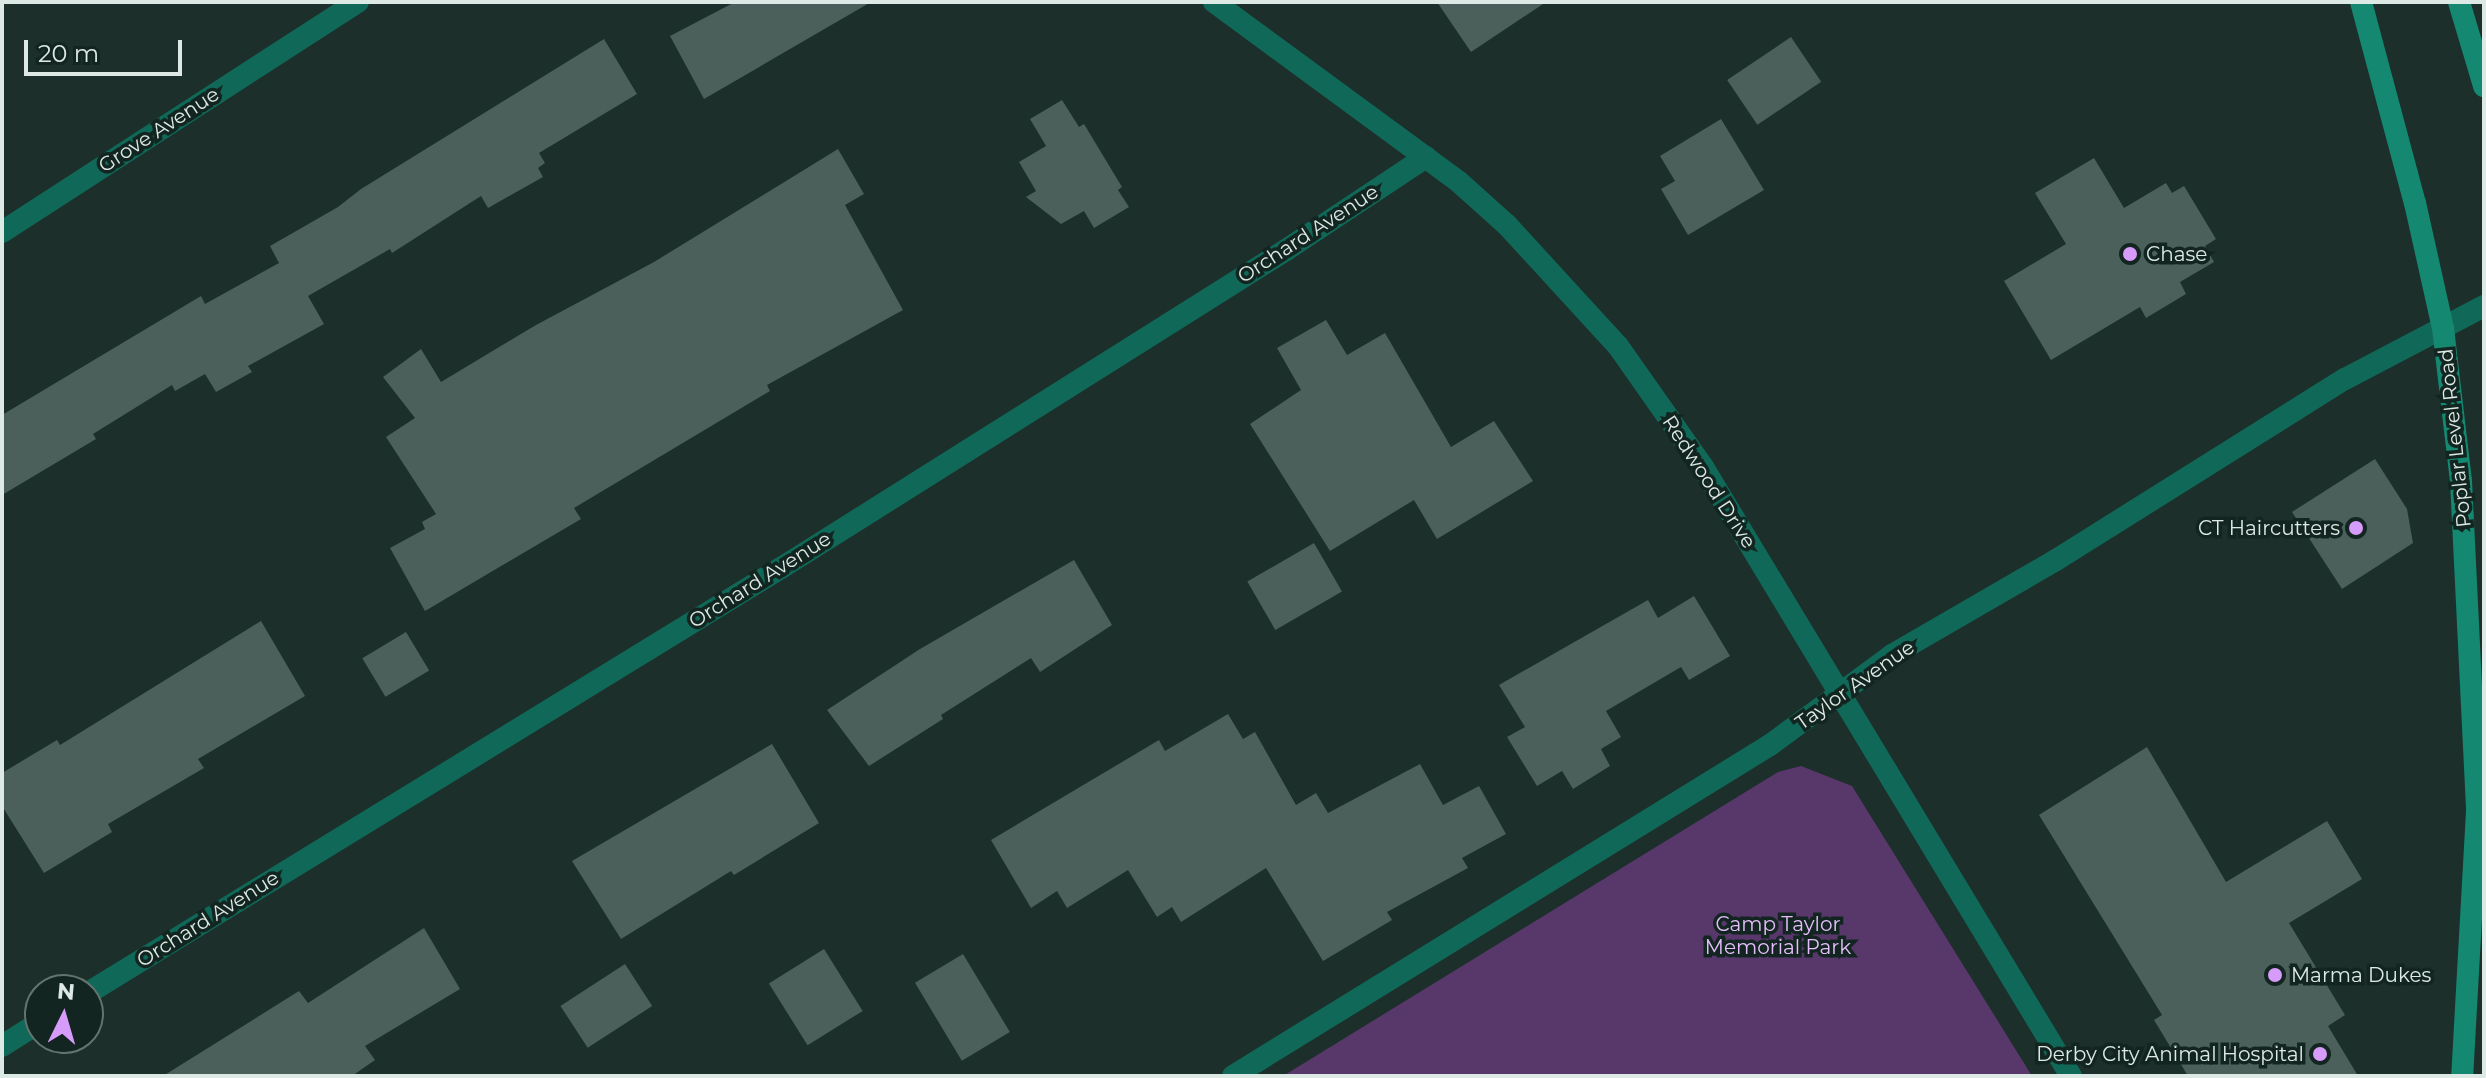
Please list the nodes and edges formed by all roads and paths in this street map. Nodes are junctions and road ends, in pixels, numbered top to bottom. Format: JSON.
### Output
{"nodes":[{"id":1,"x":358,"y":2,"type":"edge"},
{"id":2,"x":1214,"y":2,"type":"edge"},
{"id":3,"x":2361,"y":2,"type":"edge"},
{"id":4,"x":2459,"y":2,"type":"edge"},
{"id":5,"x":2484,"y":86,"type":"edge"},
{"id":6,"x":1426,"y":157,"type":"junction"},
{"id":7,"x":2,"y":232,"type":"edge"},
{"id":8,"x":2484,"y":306,"type":"edge"},
{"id":9,"x":2443,"y":328,"type":"junction"},
{"id":10,"x":1841,"y":695,"type":"junction"},
{"id":11,"x":104,"y":983,"type":"edge"},
{"id":12,"x":24,"y":1032,"type":"edge"},
{"id":13,"x":2,"y":1046,"type":"edge"},
{"id":14,"x":1233,"y":1076,"type":"edge"},
{"id":15,"x":2071,"y":1076,"type":"edge"},
{"id":16,"x":2462,"y":1076,"type":"edge"}],
"edges":[{"from":1,"to":7,"type":"street","name":"Grove Avenue"},
{"from":2,"to":6,"type":"street","name":"Redwood Drive"},
{"from":3,"to":9,"type":"main road","name":"Poplar Level Road"},
{"from":4,"to":5,"type":"main road"},
{"from":6,"to":10,"type":"street","name":"Redwood Drive"},
{"from":6,"to":11,"type":"street","name":"Orchard Avenue"},
{"from":8,"to":9,"type":"street","name":"Taylor Avenue"},
{"from":9,"to":10,"type":"street","name":"Taylor Avenue"},
{"from":9,"to":16,"type":"main road","name":"Poplar Level Road"},
{"from":10,"to":14,"type":"street","name":"Taylor Avenue"},
{"from":10,"to":15,"type":"street","name":"Redwood Drive"},
{"from":12,"to":13,"type":"street"}]}
